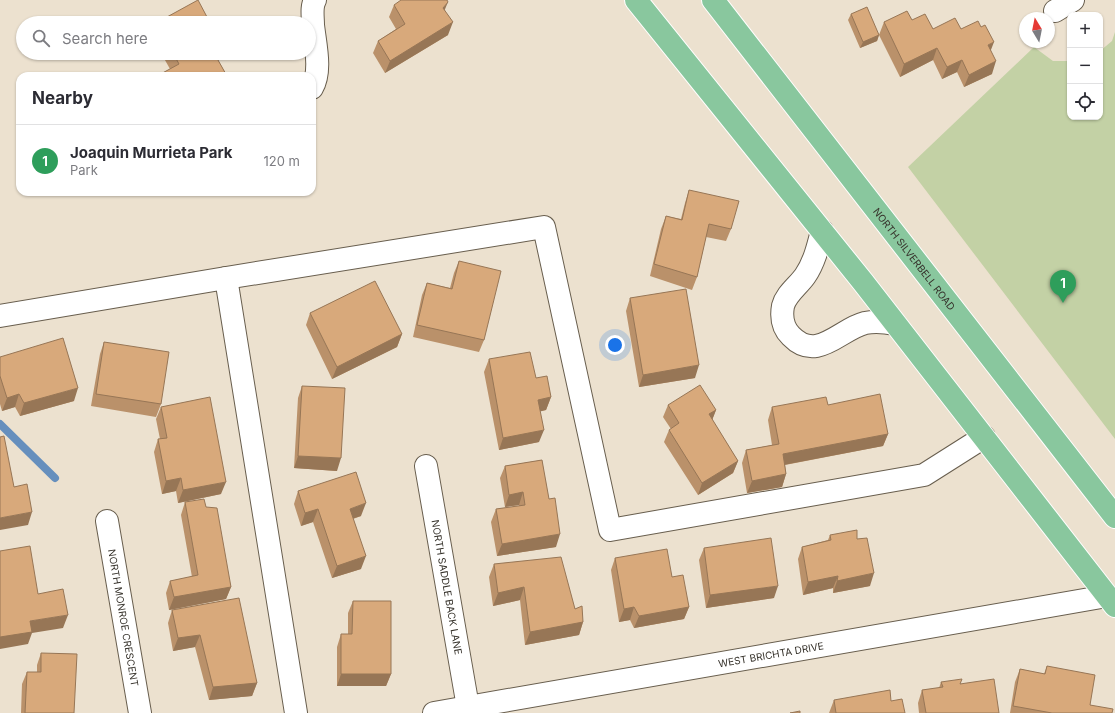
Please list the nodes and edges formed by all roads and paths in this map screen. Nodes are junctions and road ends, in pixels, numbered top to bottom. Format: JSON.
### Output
{"nodes":[{"id":1,"x":316,"y":0,"type":"edge"},
{"id":2,"x":636,"y":0,"type":"edge"},
{"id":3,"x":713,"y":0,"type":"edge"},
{"id":4,"x":312,"y":16,"type":"edge"},
{"id":5,"x":316,"y":49,"type":"edge"},
{"id":6,"x":316,"y":82,"type":"edge"},
{"id":7,"x":822,"y":231,"type":"junction"},
{"id":8,"x":226,"y":278,"type":"junction"},
{"id":9,"x":0,"y":316,"type":"edge"},
{"id":10,"x":895,"y":324,"type":"junction"},
{"id":11,"x":984,"y":437,"type":"junction"},
{"id":12,"x":426,"y":466,"type":"dead end"},
{"id":13,"x":1115,"y":517,"type":"edge"},
{"id":14,"x":107,"y":521,"type":"dead end"},
{"id":15,"x":1112,"y":598,"type":"edge"},
{"id":16,"x":468,"y":707,"type":"junction"},
{"id":17,"x":140,"y":713,"type":"edge"},
{"id":18,"x":296,"y":713,"type":"edge"},
{"id":19,"x":434,"y":713,"type":"edge"}],
"edges":[{"from":1,"to":4,"type":"street"},
{"from":2,"to":7,"type":"main road"},
{"from":3,"to":13,"type":"main road","name":"NORTH SILVERBELL ROAD"},
{"from":5,"to":6,"type":"street"},
{"from":7,"to":10,"type":"main road"},
{"from":7,"to":10,"type":"street"},
{"from":8,"to":9,"type":"street"},
{"from":8,"to":11,"type":"street"},
{"from":8,"to":18,"type":"street"},
{"from":10,"to":11,"type":"main road"},
{"from":11,"to":15,"type":"main road"},
{"from":12,"to":16,"type":"street","name":"NORTH SADDLE BACK LANE"},
{"from":14,"to":17,"type":"street","name":"NORTH MONROE CRESCENT"},
{"from":15,"to":16,"type":"street","name":"WEST BRICHTA DRIVE"},
{"from":16,"to":19,"type":"street","name":"WEST BRICHTA DRIVE"}]}
